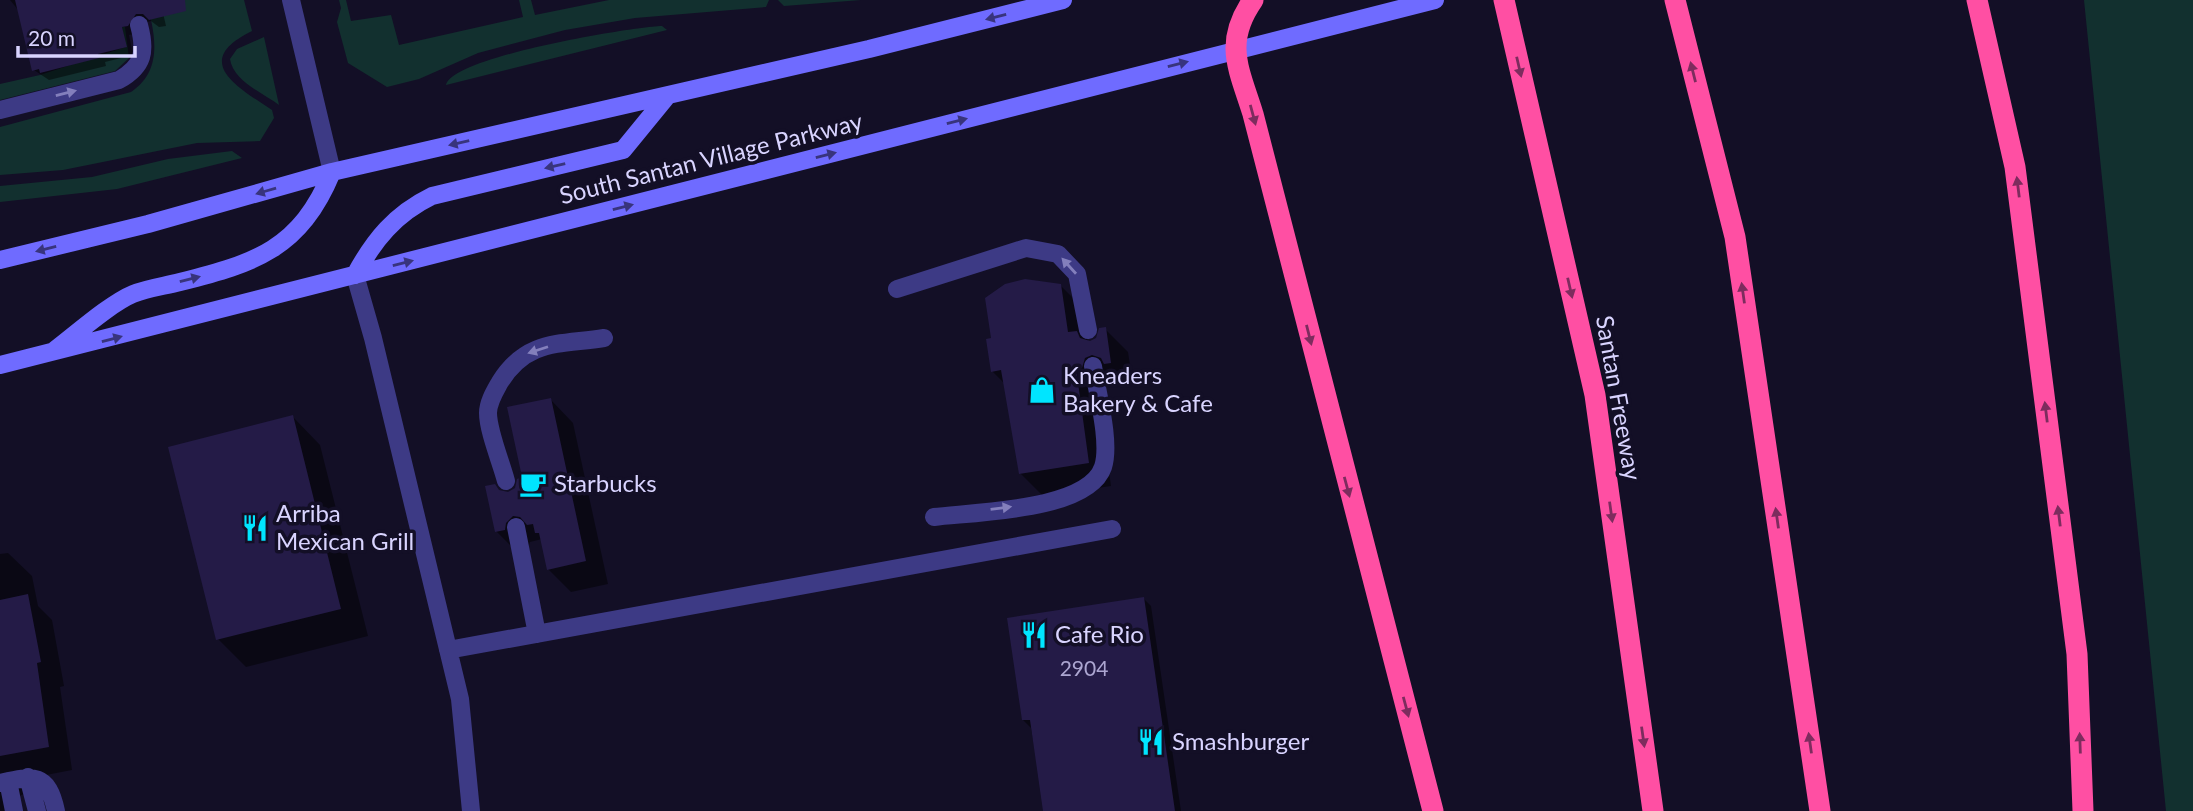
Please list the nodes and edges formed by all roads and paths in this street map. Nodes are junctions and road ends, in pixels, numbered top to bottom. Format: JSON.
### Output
{"nodes":[{"id":1,"x":291,"y":0,"type":"edge"},
{"id":2,"x":1063,"y":0,"type":"edge"},
{"id":3,"x":1253,"y":0,"type":"edge"},
{"id":4,"x":1435,"y":0,"type":"edge"},
{"id":5,"x":1504,"y":0,"type":"edge"},
{"id":6,"x":1675,"y":0,"type":"edge"},
{"id":7,"x":1977,"y":0,"type":"edge"},
{"id":8,"x":139,"y":25,"type":"dead end"},
{"id":9,"x":1233,"y":50,"type":"junction"},
{"id":10,"x":668,"y":95,"type":"junction"},
{"id":11,"x":0,"y":110,"type":"edge"},
{"id":12,"x":332,"y":172,"type":"junction"},
{"id":13,"x":0,"y":260,"type":"edge"},
{"id":14,"x":355,"y":275,"type":"junction"},
{"id":15,"x":897,"y":289,"type":"dead end"},
{"id":16,"x":1088,"y":330,"type":"dead end"},
{"id":17,"x":604,"y":338,"type":"dead end"},
{"id":18,"x":46,"y":356,"type":"junction"},
{"id":19,"x":0,"y":365,"type":"edge"},
{"id":20,"x":1093,"y":366,"type":"dead end"},
{"id":21,"x":506,"y":481,"type":"dead end"},
{"id":22,"x":934,"y":517,"type":"dead end"},
{"id":23,"x":516,"y":527,"type":"dead end"},
{"id":24,"x":1112,"y":529,"type":"dead end"},
{"id":25,"x":537,"y":634,"type":"junction"},
{"id":26,"x":449,"y":650,"type":"junction"},
{"id":27,"x":29,"y":777,"type":"junction"},
{"id":28,"x":4,"y":782,"type":"edge"},
{"id":29,"x":14,"y":811,"type":"edge"},
{"id":30,"x":37,"y":811,"type":"edge"},
{"id":31,"x":56,"y":811,"type":"edge"},
{"id":32,"x":471,"y":811,"type":"edge"},
{"id":33,"x":1433,"y":811,"type":"edge"},
{"id":34,"x":1653,"y":811,"type":"edge"},
{"id":35,"x":1820,"y":811,"type":"edge"},
{"id":36,"x":2083,"y":811,"type":"edge"}],
"edges":[{"from":1,"to":12,"type":"lane"},
{"from":2,"to":10,"type":"main road","one_way":true},
{"from":3,"to":9,"type":"highway"},
{"from":4,"to":9,"type":"main road","name":"South Santan Village Parkway"},
{"from":5,"to":34,"type":"highway","name":"Santan Freeway","one_way":true},
{"from":35,"to":6,"type":"highway","one_way":true},
{"from":36,"to":7,"type":"highway","one_way":true},
{"from":11,"to":8,"type":"lane","one_way":true},
{"from":14,"to":9,"type":"main road","name":"South Santan Village Parkway","one_way":true},
{"from":9,"to":33,"type":"highway","one_way":true},
{"from":10,"to":12,"type":"main road","one_way":true},
{"from":10,"to":14,"type":"main road","one_way":true},
{"from":12,"to":13,"type":"main road","one_way":true},
{"from":18,"to":12,"type":"main road","one_way":true},
{"from":18,"to":14,"type":"main road","name":"South Santan Village Parkway","one_way":true},
{"from":14,"to":26,"type":"lane"},
{"from":16,"to":15,"type":"lane","one_way":true},
{"from":17,"to":21,"type":"lane","one_way":true},
{"from":18,"to":19,"type":"main road","name":"South Santan Village Parkway"},
{"from":22,"to":20,"type":"lane","one_way":true},
{"from":23,"to":25,"type":"lane"},
{"from":24,"to":25,"type":"lane"},
{"from":25,"to":26,"type":"lane"},
{"from":26,"to":32,"type":"lane"},
{"from":27,"to":28,"type":"lane"},
{"from":27,"to":30,"type":"lane"},
{"from":27,"to":31,"type":"lane"},
{"from":28,"to":29,"type":"lane"}]}
